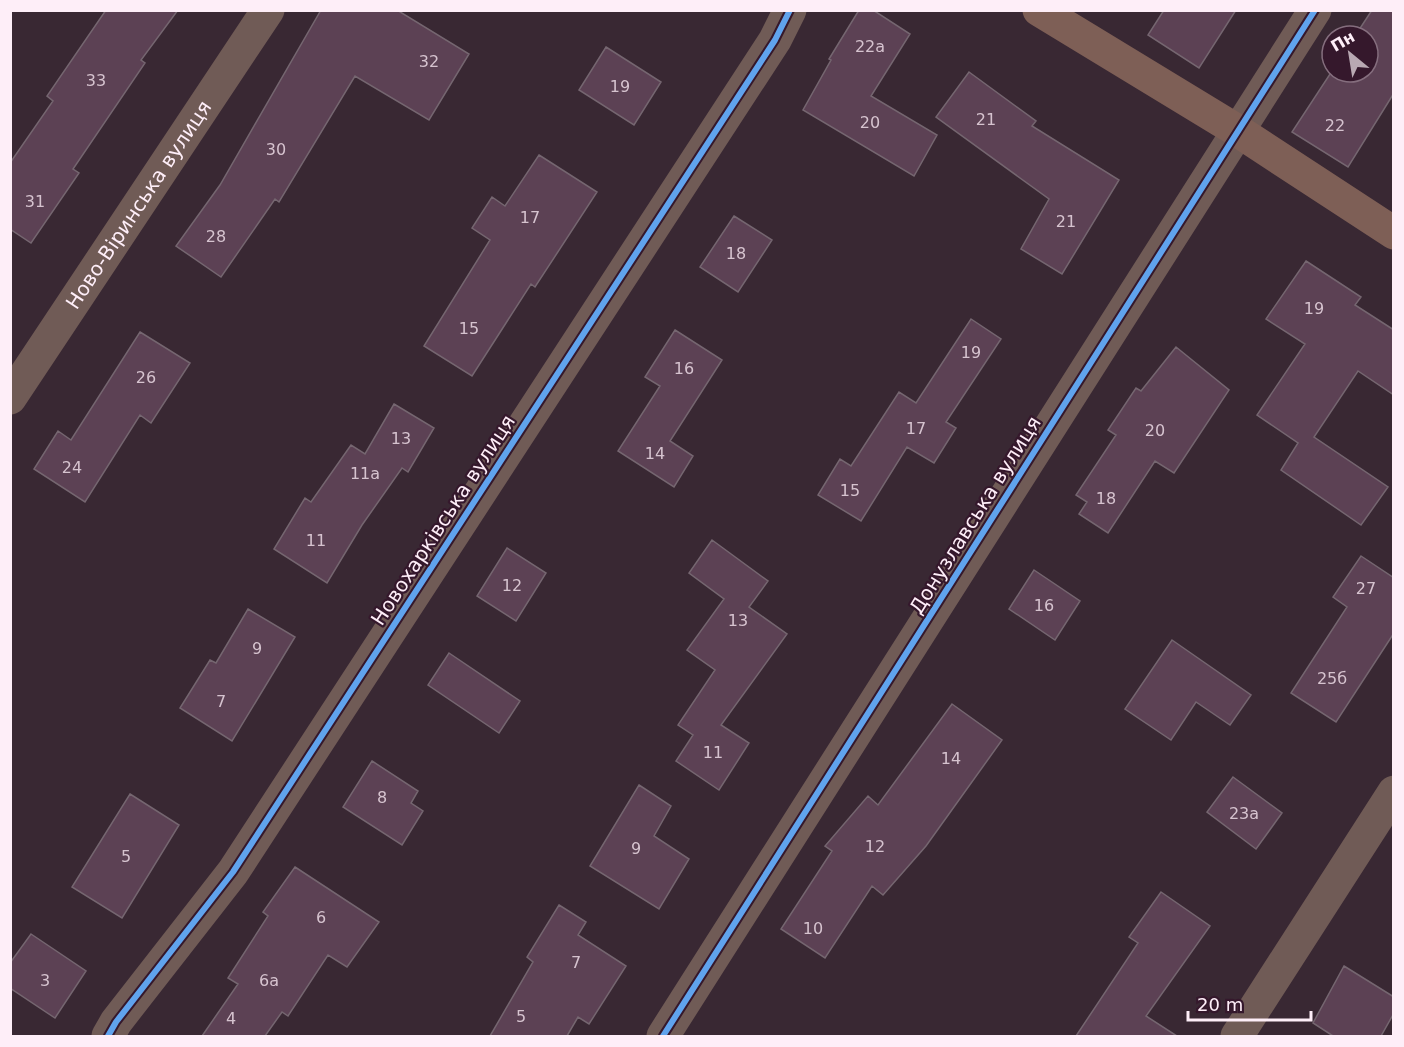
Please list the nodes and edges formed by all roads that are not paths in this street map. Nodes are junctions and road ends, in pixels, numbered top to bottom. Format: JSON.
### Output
{"nodes":[{"id":1,"x":268,"y":10,"type":"edge"},
{"id":2,"x":790,"y":10,"type":"edge"},
{"id":3,"x":1038,"y":10,"type":"edge"},
{"id":4,"x":1315,"y":10,"type":"edge"},
{"id":5,"x":1238,"y":131,"type":"junction"},
{"id":6,"x":1394,"y":233,"type":"edge"},
{"id":7,"x":10,"y":398,"type":"edge"},
{"id":8,"x":1394,"y":792,"type":"edge"},
{"id":9,"x":108,"y":1036,"type":"edge"},
{"id":10,"x":663,"y":1036,"type":"edge"},
{"id":11,"x":1237,"y":1036,"type":"edge"}],
"edges":[{"from":1,"to":7,"type":"street","name":"Ново-Віринська вулиця"},
{"from":2,"to":9,"type":"street","name":"Новохарківська вулиця"},
{"from":3,"to":5,"type":"main road"},
{"from":4,"to":5,"type":"street","name":"Донузлавська вулиця"},
{"from":5,"to":6,"type":"main road"},
{"from":5,"to":10,"type":"street","name":"Донузлавська вулиця"},
{"from":8,"to":11,"type":"street"}]}
